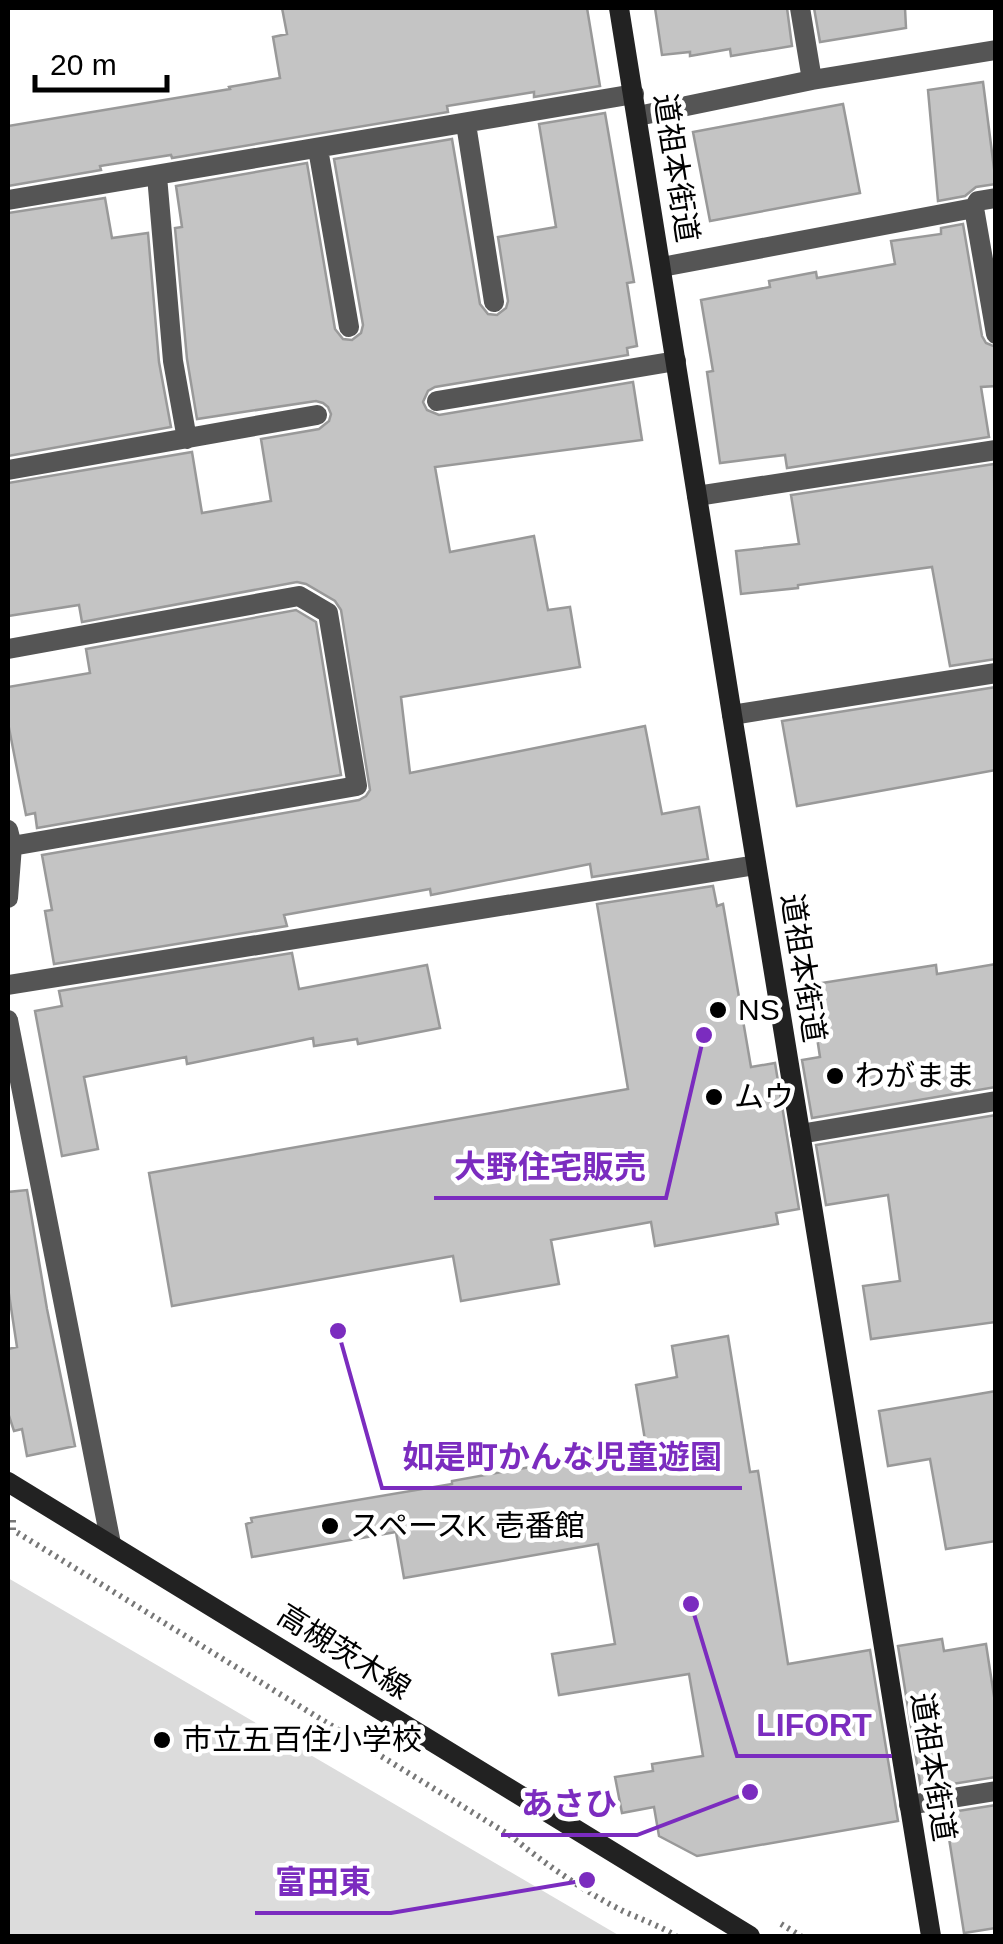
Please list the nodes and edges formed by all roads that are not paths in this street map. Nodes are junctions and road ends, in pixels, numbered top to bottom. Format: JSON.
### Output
{"nodes":[{"id":1,"x":619,"y":8,"type":"edge"},
{"id":2,"x":800,"y":8,"type":"edge"},
{"id":3,"x":996,"y":50,"type":"edge"},
{"id":4,"x":812,"y":80,"type":"junction"},
{"id":5,"x":634,"y":94,"type":"junction"},
{"id":6,"x":638,"y":116,"type":"junction"},
{"id":7,"x":466,"y":124,"type":"junction"},
{"id":8,"x":318,"y":149,"type":"junction"},
{"id":9,"x":157,"y":176,"type":"junction"},
{"id":10,"x":996,"y":198,"type":"edge"},
{"id":11,"x":8,"y":200,"type":"edge"},
{"id":12,"x":974,"y":208,"type":"junction"},
{"id":13,"x":662,"y":267,"type":"junction"},
{"id":14,"x":494,"y":302,"type":"dead end"},
{"id":15,"x":349,"y":327,"type":"dead end"},
{"id":16,"x":996,"y":334,"type":"edge"},
{"id":17,"x":676,"y":361,"type":"junction"},
{"id":18,"x":437,"y":401,"type":"dead end"},
{"id":19,"x":317,"y":414,"type":"dead end"},
{"id":20,"x":187,"y":439,"type":"junction"},
{"id":21,"x":996,"y":450,"type":"edge"},
{"id":22,"x":8,"y":470,"type":"edge"},
{"id":23,"x":697,"y":496,"type":"junction"},
{"id":24,"x":8,"y":649,"type":"edge"},
{"id":25,"x":996,"y":673,"type":"edge"},
{"id":26,"x":732,"y":715,"type":"junction"},
{"id":27,"x":10,"y":838,"type":"edge"},
{"id":28,"x":756,"y":864,"type":"junction"},
{"id":29,"x":8,"y":898,"type":"edge"},
{"id":30,"x":8,"y":985,"type":"edge"},
{"id":31,"x":8,"y":1020,"type":"edge"},
{"id":32,"x":996,"y":1101,"type":"edge"},
{"id":33,"x":800,"y":1134,"type":"junction"},
{"id":34,"x":10,"y":1484,"type":"edge"},
{"id":35,"x":111,"y":1544,"type":"junction"},
{"id":36,"x":996,"y":1791,"type":"edge"},
{"id":37,"x":909,"y":1805,"type":"junction"},
{"id":38,"x":750,"y":1936,"type":"edge"},
{"id":39,"x":931,"y":1936,"type":"edge"}],
"edges":[{"from":1,"to":5,"type":"street","name":"道祖本街道"},
{"from":2,"to":4,"type":"street"},
{"from":3,"to":4,"type":"street"},
{"from":4,"to":6,"type":"street"},
{"from":5,"to":6,"type":"street","name":"道祖本街道"},
{"from":5,"to":7,"type":"street"},
{"from":6,"to":13,"type":"street","name":"道祖本街道"},
{"from":7,"to":8,"type":"street"},
{"from":7,"to":14,"type":"street"},
{"from":8,"to":9,"type":"street"},
{"from":8,"to":15,"type":"street"},
{"from":9,"to":11,"type":"street"},
{"from":9,"to":20,"type":"street"},
{"from":10,"to":12,"type":"street"},
{"from":12,"to":13,"type":"street"},
{"from":12,"to":16,"type":"street"},
{"from":13,"to":17,"type":"street","name":"道祖本街道"},
{"from":17,"to":18,"type":"street"},
{"from":17,"to":23,"type":"street","name":"道祖本街道"},
{"from":19,"to":20,"type":"street"},
{"from":20,"to":22,"type":"street"},
{"from":21,"to":23,"type":"street"},
{"from":23,"to":26,"type":"street","name":"道祖本街道"},
{"from":24,"to":27,"type":"street"},
{"from":25,"to":26,"type":"street"},
{"from":26,"to":28,"type":"street","name":"道祖本街道"},
{"from":27,"to":29,"type":"street"},
{"from":28,"to":30,"type":"street"},
{"from":28,"to":33,"type":"street","name":"道祖本街道"},
{"from":31,"to":35,"type":"street"},
{"from":32,"to":33,"type":"street"},
{"from":33,"to":37,"type":"street","name":"道祖本街道"},
{"from":34,"to":35,"type":"street","name":"高槻茨木線"},
{"from":35,"to":38,"type":"street","name":"高槻茨木線"},
{"from":36,"to":37,"type":"street"},
{"from":37,"to":39,"type":"street","name":"道祖本街道"}]}
